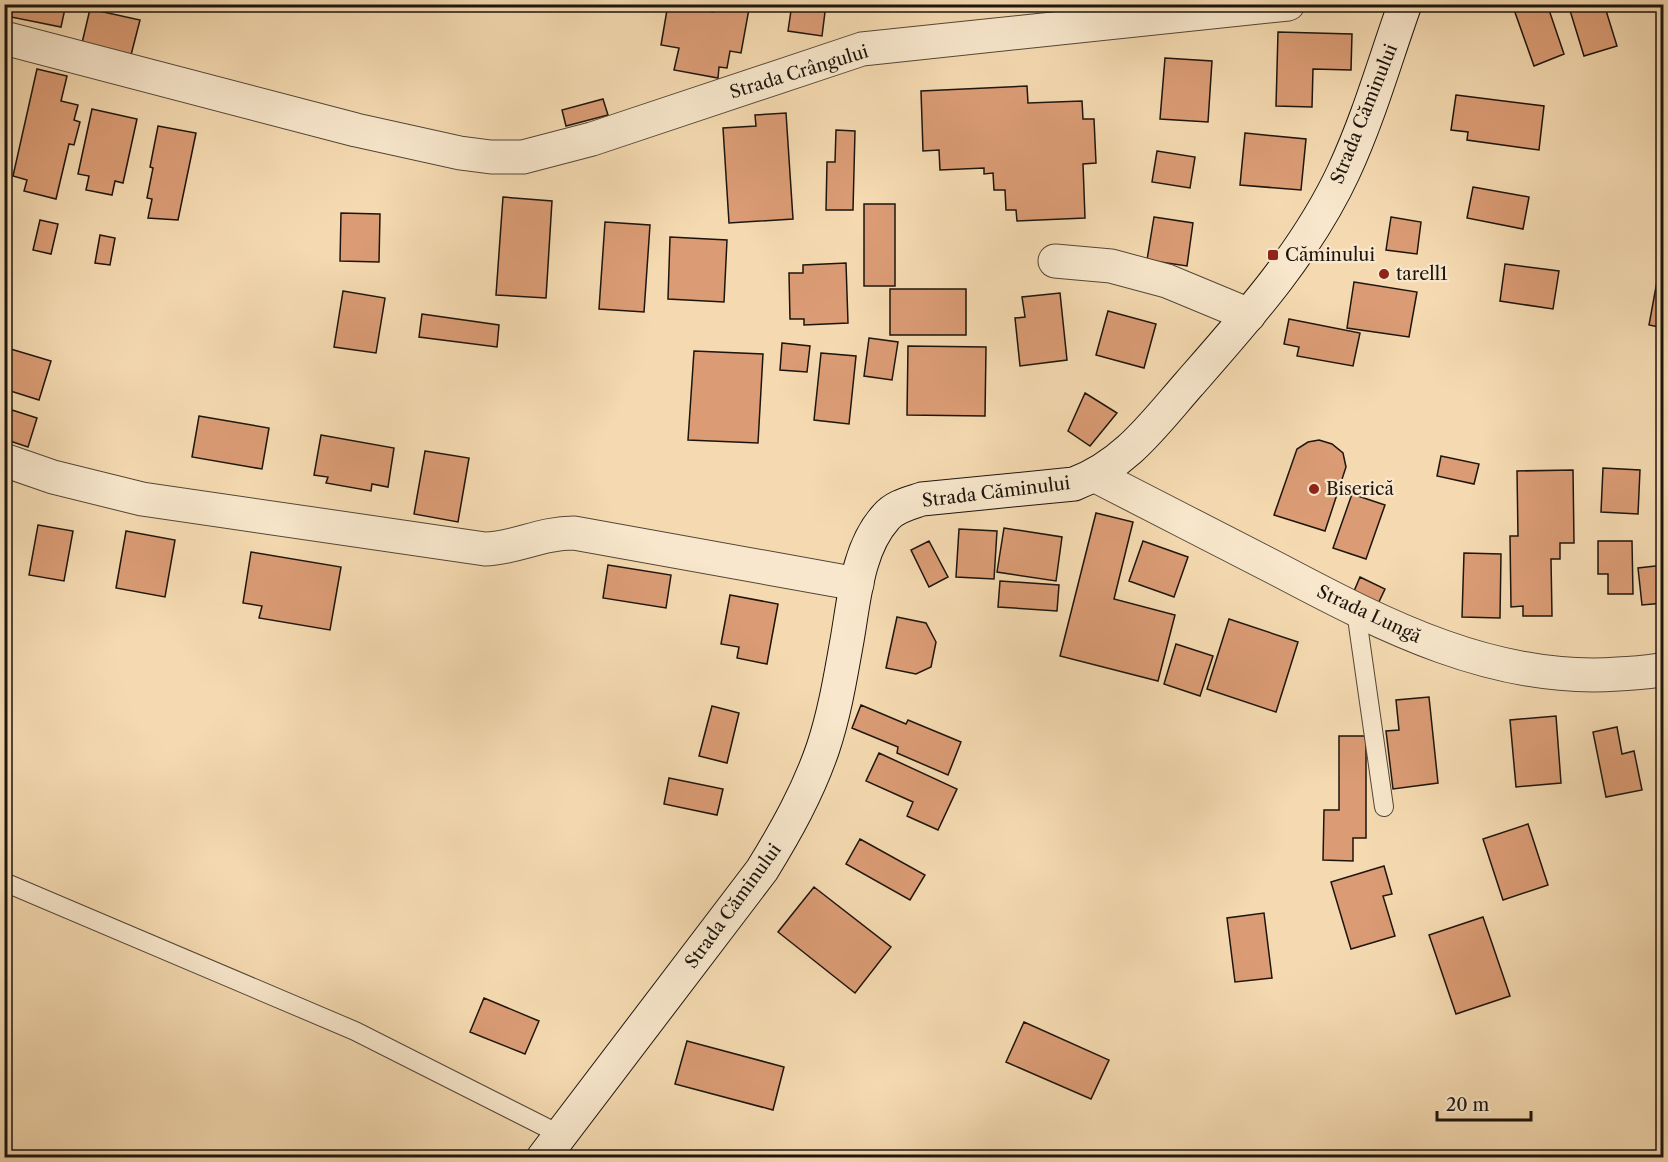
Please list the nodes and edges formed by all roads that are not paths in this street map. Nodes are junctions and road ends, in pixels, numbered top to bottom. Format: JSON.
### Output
{"nodes":[{"id":1,"x":1288,"y":4,"type":"edge"},
{"id":2,"x":1406,"y":4,"type":"edge"},
{"id":3,"x":4,"y":38,"type":"edge"},
{"id":4,"x":1055,"y":261,"type":"dead end"},
{"id":5,"x":1249,"y":315,"type":"junction"},
{"id":6,"x":4,"y":460,"type":"edge"},
{"id":7,"x":1096,"y":476,"type":"junction"},
{"id":8,"x":857,"y":584,"type":"junction"},
{"id":9,"x":1356,"y":611,"type":"junction"},
{"id":10,"x":1664,"y":669,"type":"edge"},
{"id":11,"x":1384,"y":807,"type":"dead end"},
{"id":12,"x":4,"y":882,"type":"edge"},
{"id":13,"x":551,"y":1146,"type":"edge"}],
"edges":[{"from":1,"to":3,"type":"street","name":"Strada Crângului"},
{"from":2,"to":5,"type":"street","name":"Strada Căminului"},
{"from":4,"to":5,"type":"street"},
{"from":5,"to":7,"type":"street","name":"Strada Căminului"},
{"from":6,"to":8,"type":"street"},
{"from":7,"to":8,"type":"street","name":"Strada Căminului"},
{"from":7,"to":9,"type":"street","name":"Strada Lungă"},
{"from":8,"to":13,"type":"street","name":"Strada Căminului"},
{"from":9,"to":10,"type":"street","name":"Strada Lungă"},
{"from":9,"to":11,"type":"lane"},
{"from":12,"to":13,"type":"lane"}]}
